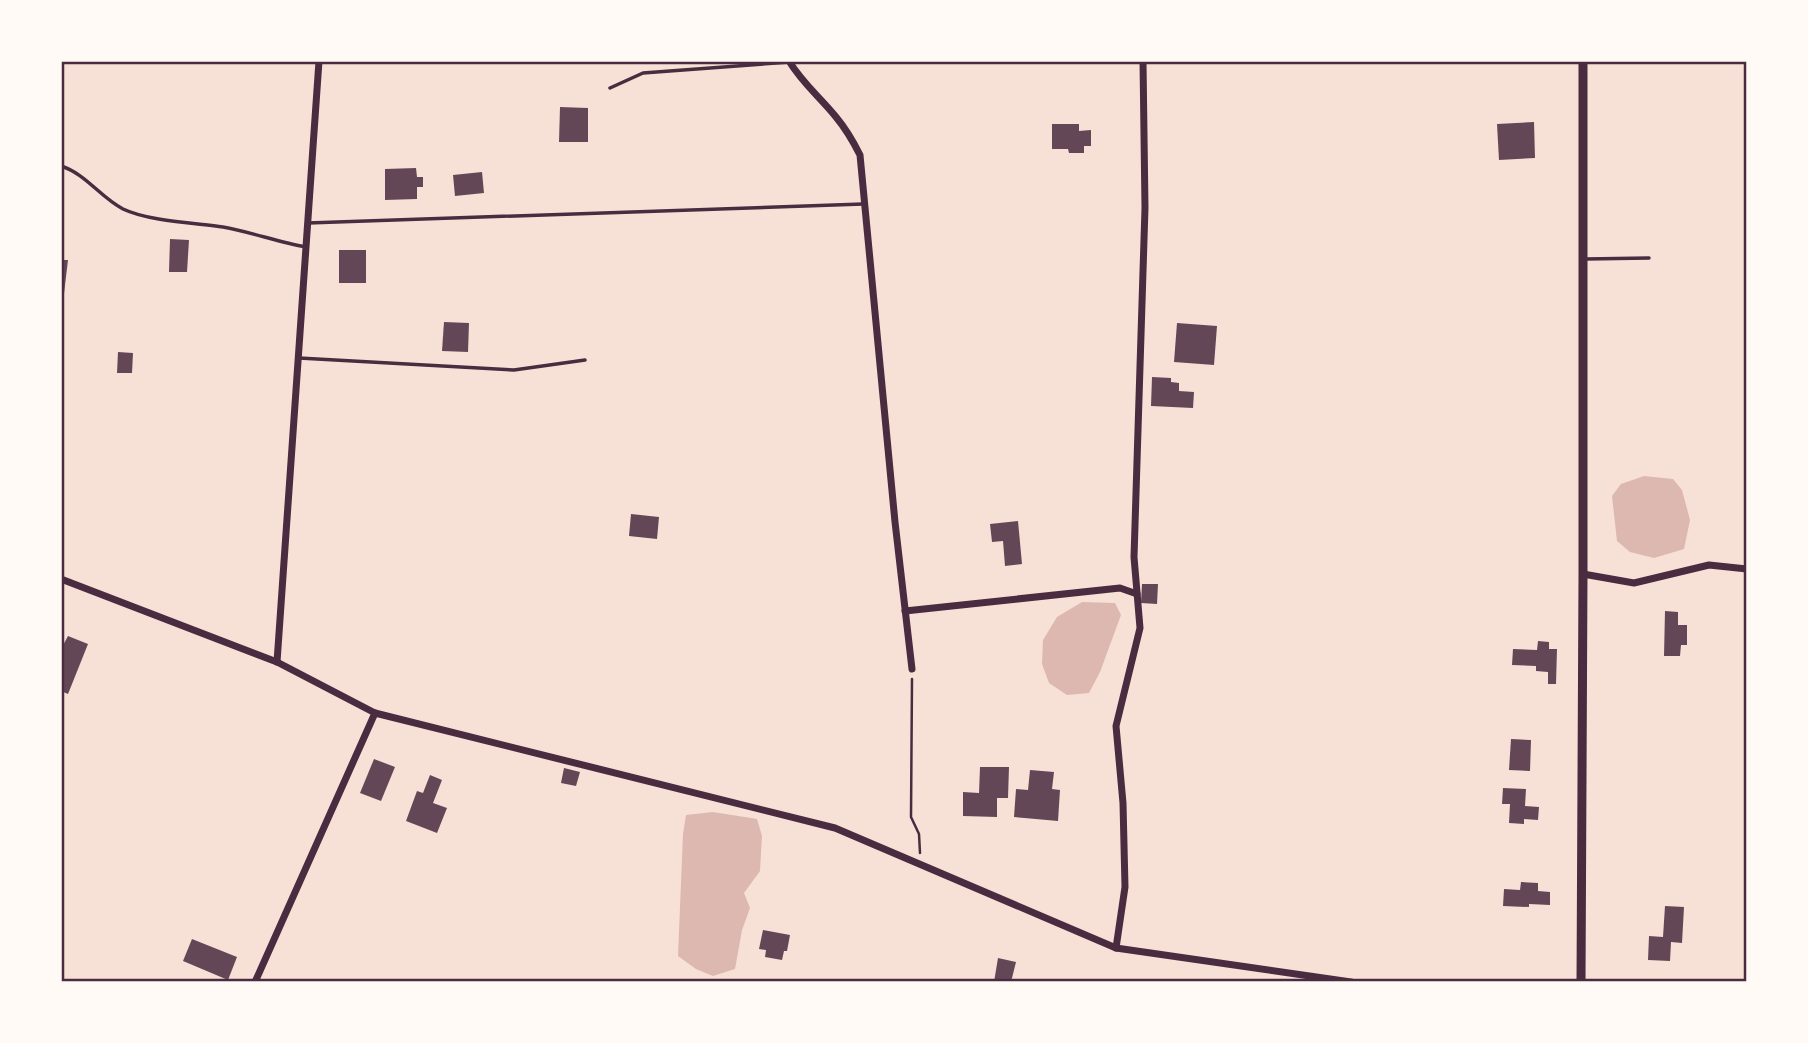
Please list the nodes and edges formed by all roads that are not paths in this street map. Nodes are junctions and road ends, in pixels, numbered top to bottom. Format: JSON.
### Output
{"nodes":[{"id":1,"x":319,"y":61,"type":"edge"},
{"id":2,"x":1143,"y":61,"type":"edge"},
{"id":3,"x":1583,"y":61,"type":"edge"},
{"id":4,"x":790,"y":62,"type":"edge"},
{"id":5,"x":610,"y":88,"type":"dead end"},
{"id":6,"x":61,"y":166,"type":"edge"},
{"id":7,"x":863,"y":204,"type":"junction"},
{"id":8,"x":308,"y":223,"type":"junction"},
{"id":9,"x":306,"y":247,"type":"junction"},
{"id":10,"x":1649,"y":258,"type":"dead end"},
{"id":11,"x":1583,"y":259,"type":"junction"},
{"id":12,"x":299,"y":359,"type":"junction"},
{"id":13,"x":585,"y":360,"type":"dead end"},
{"id":14,"x":1747,"y":569,"type":"edge"},
{"id":15,"x":1583,"y":574,"type":"junction"},
{"id":16,"x":61,"y":579,"type":"edge"},
{"id":17,"x":1137,"y":594,"type":"junction"},
{"id":18,"x":905,"y":611,"type":"junction"},
{"id":19,"x":277,"y":662,"type":"junction"},
{"id":20,"x":912,"y":669,"type":"road end"},
{"id":21,"x":375,"y":713,"type":"junction"},
{"id":22,"x":1116,"y":948,"type":"junction"},
{"id":23,"x":255,"y":982,"type":"edge"},
{"id":24,"x":1350,"y":982,"type":"edge"},
{"id":25,"x":1581,"y":982,"type":"edge"}],
"edges":[{"from":1,"to":8,"type":"street"},
{"from":2,"to":17,"type":"street"},
{"from":3,"to":11,"type":"street"},
{"from":4,"to":5,"type":"lane"},
{"from":4,"to":7,"type":"street"},
{"from":6,"to":9,"type":"lane"},
{"from":7,"to":8,"type":"lane"},
{"from":7,"to":18,"type":"street"},
{"from":8,"to":9,"type":"street"},
{"from":9,"to":12,"type":"street"},
{"from":10,"to":11,"type":"lane"},
{"from":11,"to":15,"type":"street"},
{"from":12,"to":13,"type":"lane"},
{"from":12,"to":19,"type":"street"},
{"from":14,"to":15,"type":"street"},
{"from":15,"to":25,"type":"street"},
{"from":16,"to":19,"type":"street"},
{"from":17,"to":18,"type":"street"},
{"from":17,"to":22,"type":"street"},
{"from":18,"to":20,"type":"street"},
{"from":19,"to":21,"type":"street"},
{"from":21,"to":22,"type":"street"},
{"from":21,"to":23,"type":"street"},
{"from":22,"to":24,"type":"street"}]}
